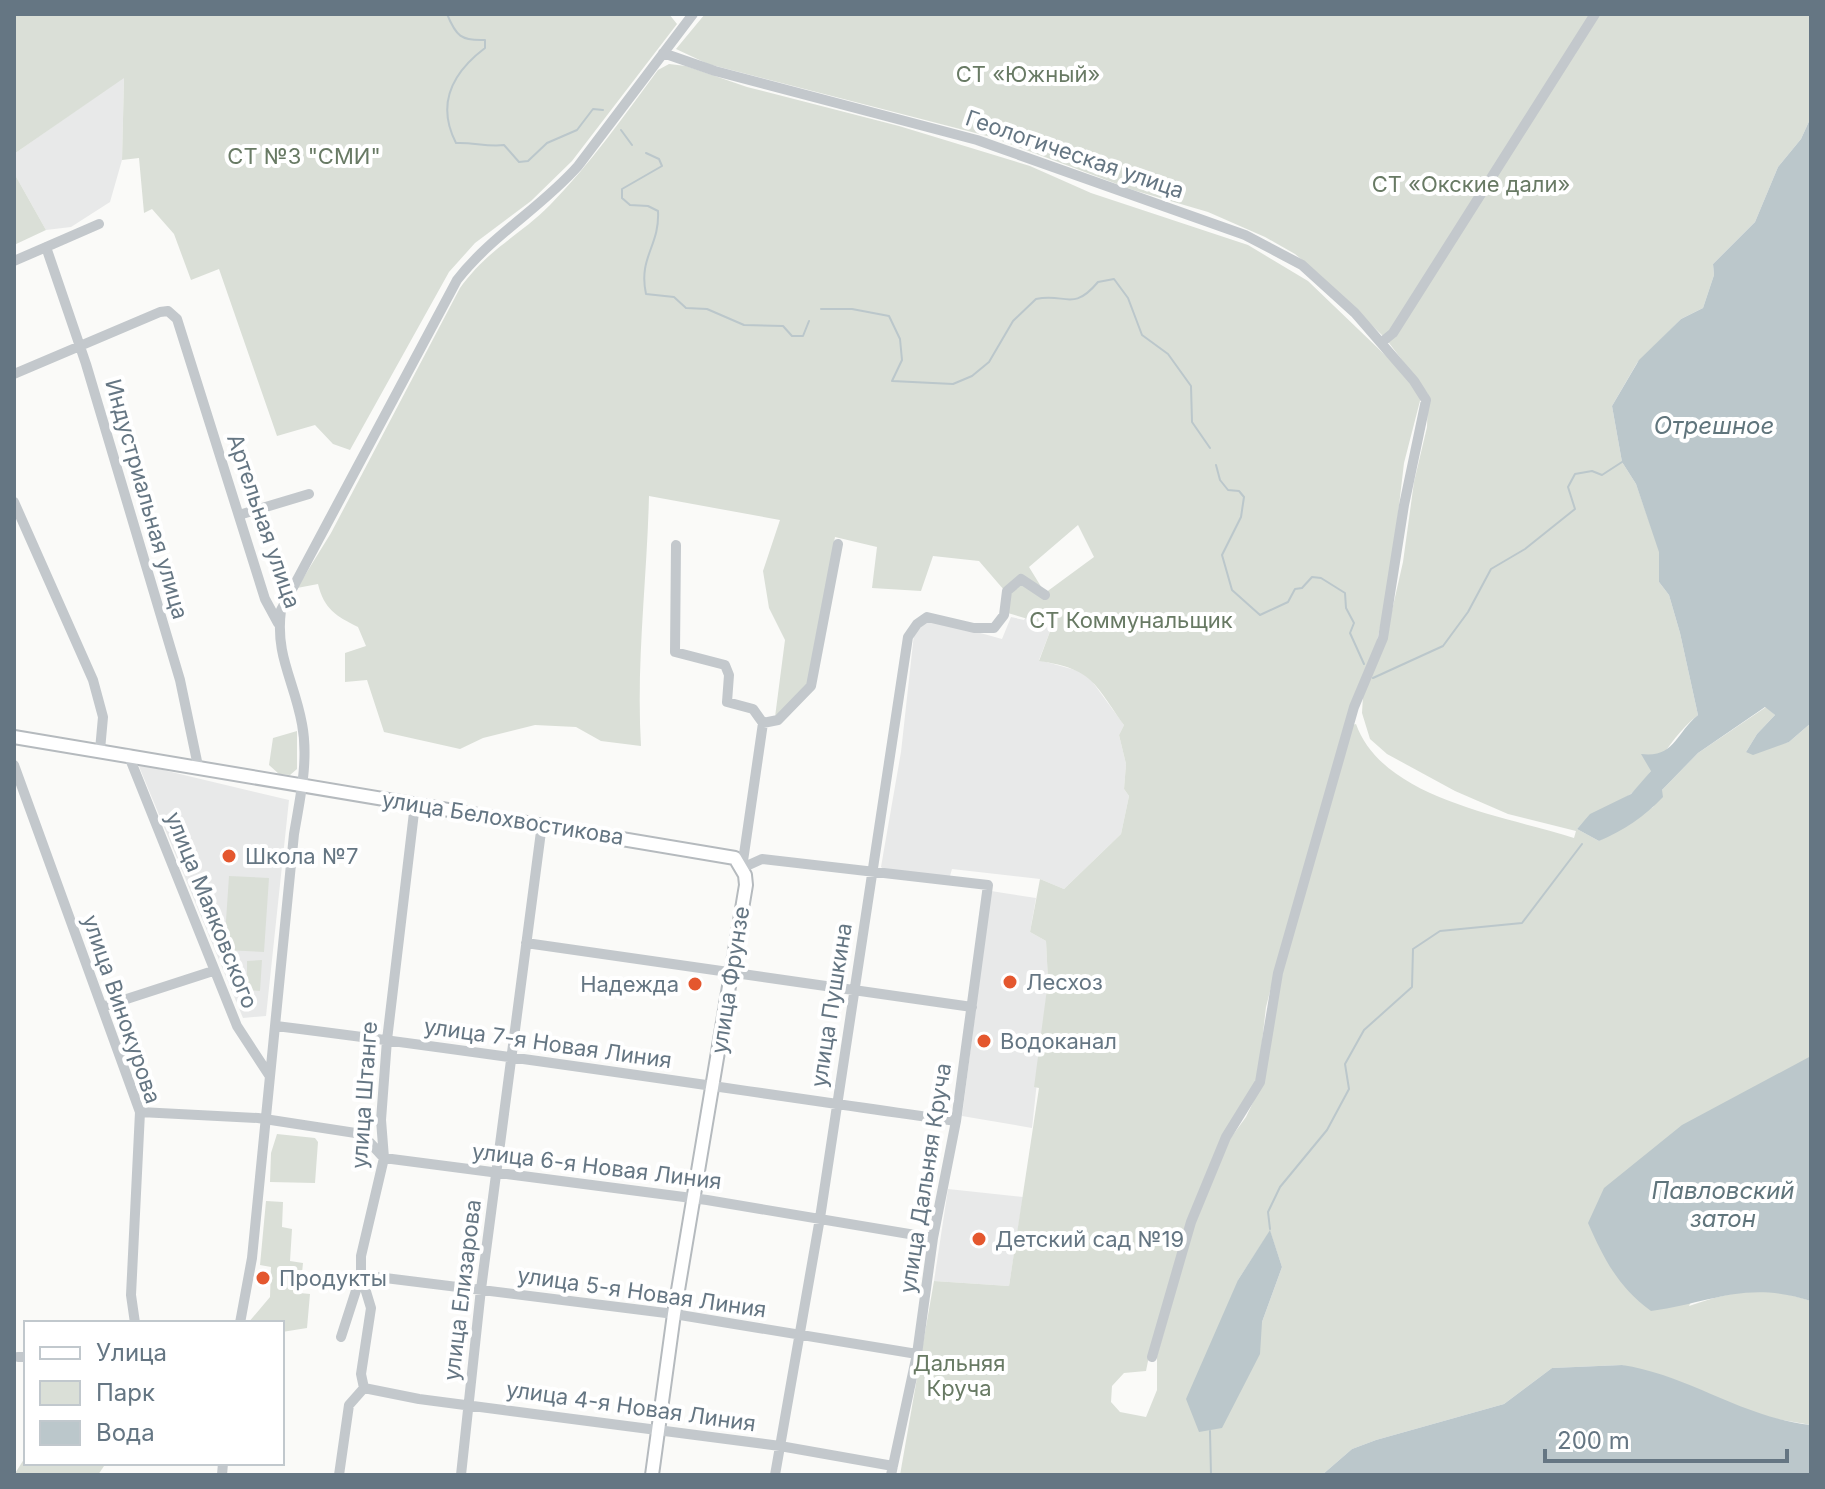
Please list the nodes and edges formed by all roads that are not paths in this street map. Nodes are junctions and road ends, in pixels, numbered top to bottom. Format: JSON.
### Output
{"nodes":[{"id":1,"x":693,"y":14,"type":"edge"},
{"id":2,"x":1595,"y":14,"type":"edge"},
{"id":3,"x":663,"y":53,"type":"junction"},
{"id":4,"x":99,"y":224,"type":"dead end"},
{"id":5,"x":46,"y":247,"type":"junction"},
{"id":6,"x":14,"y":261,"type":"edge"},
{"id":7,"x":1382,"y":342,"type":"junction"},
{"id":8,"x":78,"y":344,"type":"junction"},
{"id":9,"x":14,"y":374,"type":"edge"},
{"id":10,"x":309,"y":494,"type":"dead end"},
{"id":11,"x":14,"y":502,"type":"edge"},
{"id":12,"x":239,"y":515,"type":"junction"},
{"id":13,"x":838,"y":544,"type":"dead end"},
{"id":14,"x":676,"y":545,"type":"dead end"},
{"id":15,"x":1045,"y":595,"type":"dead end"},
{"id":16,"x":279,"y":625,"type":"junction"},
{"id":17,"x":763,"y":723,"type":"junction"},
{"id":18,"x":14,"y":737,"type":"edge"},
{"id":19,"x":100,"y":750,"type":"junction"},
{"id":20,"x":128,"y":754,"type":"junction"},
{"id":21,"x":14,"y":765,"type":"edge"},
{"id":22,"x":198,"y":766,"type":"junction"},
{"id":23,"x":303,"y":785,"type":"junction"},
{"id":24,"x":415,"y":804,"type":"junction"},
{"id":25,"x":542,"y":824,"type":"junction"},
{"id":26,"x":742,"y":868,"type":"junction"},
{"id":27,"x":873,"y":874,"type":"junction"},
{"id":28,"x":526,"y":943,"type":"junction"},
{"id":29,"x":213,"y":971,"type":"junction"},
{"id":30,"x":731,"y":973,"type":"junction"},
{"id":31,"x":854,"y":991,"type":"junction"},
{"id":32,"x":102,"y":1007,"type":"junction"},
{"id":33,"x":972,"y":1007,"type":"junction"},
{"id":34,"x":276,"y":1026,"type":"junction"},
{"id":35,"x":387,"y":1040,"type":"junction"},
{"id":36,"x":510,"y":1055,"type":"junction"},
{"id":37,"x":269,"y":1075,"type":"junction"},
{"id":38,"x":713,"y":1085,"type":"junction"},
{"id":39,"x":835,"y":1104,"type":"junction"},
{"id":40,"x":140,"y":1112,"type":"junction"},
{"id":41,"x":266,"y":1119,"type":"junction"},
{"id":42,"x":956,"y":1121,"type":"junction"},
{"id":43,"x":384,"y":1158,"type":"junction"},
{"id":44,"x":497,"y":1175,"type":"junction"},
{"id":45,"x":694,"y":1198,"type":"junction"},
{"id":46,"x":820,"y":1218,"type":"junction"},
{"id":47,"x":933,"y":1238,"type":"junction"},
{"id":48,"x":361,"y":1275,"type":"junction"},
{"id":49,"x":481,"y":1289,"type":"junction"},
{"id":50,"x":674,"y":1314,"type":"junction"},
{"id":51,"x":135,"y":1321,"type":"edge"},
{"id":52,"x":240,"y":1321,"type":"edge"},
{"id":53,"x":798,"y":1336,"type":"junction"},
{"id":54,"x":341,"y":1337,"type":"dead end"},
{"id":55,"x":917,"y":1354,"type":"junction"},
{"id":56,"x":1152,"y":1357,"type":"dead end"},
{"id":57,"x":364,"y":1388,"type":"junction"},
{"id":58,"x":469,"y":1404,"type":"junction"},
{"id":59,"x":659,"y":1431,"type":"junction"},
{"id":60,"x":780,"y":1446,"type":"junction"},
{"id":61,"x":892,"y":1471,"type":"edge"},
{"id":62,"x":339,"y":1475,"type":"edge"},
{"id":63,"x":461,"y":1475,"type":"edge"},
{"id":64,"x":652,"y":1475,"type":"edge"},
{"id":65,"x":775,"y":1475,"type":"edge"}],
"edges":[{"from":1,"to":3,"type":"street"},
{"from":2,"to":7,"type":"street"},
{"from":3,"to":7,"type":"street","name":"Геологическая улица"},
{"from":3,"to":16,"type":"street"},
{"from":4,"to":5,"type":"street"},
{"from":5,"to":6,"type":"street"},
{"from":5,"to":8,"type":"street","name":"Индустриальная улица"},
{"from":7,"to":56,"type":"street","name":"Геологическая улица"},
{"from":8,"to":9,"type":"street"},
{"from":8,"to":12,"type":"street","name":"Артельная улица"},
{"from":8,"to":22,"type":"street","name":"Индустриальная улица"},
{"from":10,"to":12,"type":"street"},
{"from":11,"to":19,"type":"street"},
{"from":12,"to":16,"type":"street","name":"Артельная улица"},
{"from":13,"to":17,"type":"street"},
{"from":14,"to":17,"type":"street"},
{"from":15,"to":27,"type":"street","name":"улица Пушкина"},
{"from":16,"to":23,"type":"street","name":"Артельная улица"},
{"from":17,"to":26,"type":"street","name":"улица Фрунзе"},
{"from":18,"to":19,"type":"main road","name":"улица Белохвостикова"},
{"from":19,"to":20,"type":"main road","name":"улица Белохвостикова"},
{"from":20,"to":22,"type":"main road","name":"улица Белохвостикова"},
{"from":20,"to":29,"type":"street","name":"улица Маяковского"},
{"from":21,"to":32,"type":"street","name":"улица Винокурова"},
{"from":22,"to":23,"type":"main road","name":"улица Белохвостикова"},
{"from":23,"to":24,"type":"main road","name":"улица Белохвостикова"},
{"from":23,"to":34,"type":"street","name":"улица Маяковского"},
{"from":24,"to":25,"type":"main road","name":"улица Белохвостикова"},
{"from":24,"to":35,"type":"street","name":"улица Штанге"},
{"from":25,"to":26,"type":"main road","name":"улица Белохвостикова"},
{"from":25,"to":28,"type":"street","name":"улица Елизарова"},
{"from":26,"to":27,"type":"street"},
{"from":26,"to":30,"type":"main road","name":"улица Фрунзе"},
{"from":27,"to":31,"type":"street","name":"улица Пушкина"},
{"from":27,"to":33,"type":"street","name":"улица Дальняя Круча"},
{"from":28,"to":30,"type":"street"},
{"from":28,"to":36,"type":"street","name":"улица Елизарова"},
{"from":29,"to":32,"type":"street"},
{"from":29,"to":37,"type":"street","name":"улица Маяковского"},
{"from":30,"to":31,"type":"street"},
{"from":30,"to":38,"type":"main road","name":"улица Фрунзе"},
{"from":31,"to":33,"type":"street"},
{"from":31,"to":39,"type":"street","name":"улица Пушкина"},
{"from":32,"to":40,"type":"street","name":"улица Винокурова"},
{"from":33,"to":42,"type":"street","name":"улица Дальняя Круча"},
{"from":34,"to":35,"type":"street","name":"улица 7-я Новая Линия"},
{"from":34,"to":37,"type":"street","name":"улица Маяковского"},
{"from":35,"to":36,"type":"street","name":"улица 7-я Новая Линия"},
{"from":35,"to":43,"type":"street","name":"улица Штанге"},
{"from":36,"to":38,"type":"street","name":"улица 7-я Новая Линия"},
{"from":36,"to":44,"type":"street","name":"улица Елизарова"},
{"from":37,"to":41,"type":"street","name":"улица Маяковского"},
{"from":38,"to":39,"type":"street","name":"улица 7-я Новая Линия"},
{"from":38,"to":45,"type":"main road","name":"улица Фрунзе"},
{"from":39,"to":42,"type":"street","name":"улица 7-я Новая Линия"},
{"from":39,"to":46,"type":"street","name":"улица Пушкина"},
{"from":40,"to":41,"type":"street"},
{"from":40,"to":51,"type":"street","name":"улица Винокурова"},
{"from":41,"to":43,"type":"street"},
{"from":41,"to":52,"type":"street","name":"улица Маяковского"},
{"from":42,"to":47,"type":"street","name":"улица Дальняя Круча"},
{"from":43,"to":44,"type":"street","name":"улица 6-я Новая Линия"},
{"from":43,"to":48,"type":"street","name":"улица Штанге"},
{"from":44,"to":45,"type":"street","name":"улица 6-я Новая Линия"},
{"from":44,"to":49,"type":"street","name":"улица Елизарова"},
{"from":45,"to":46,"type":"street","name":"улица 6-я Новая Линия"},
{"from":45,"to":50,"type":"main road","name":"улица Фрунзе"},
{"from":46,"to":47,"type":"street","name":"улица 6-я Новая Линия"},
{"from":46,"to":53,"type":"street","name":"улица Пушкина"},
{"from":47,"to":55,"type":"street","name":"улица Дальняя Круча"},
{"from":48,"to":49,"type":"street","name":"улица 5-я Новая Линия"},
{"from":48,"to":54,"type":"street"},
{"from":48,"to":57,"type":"street","name":"улица Штанге"},
{"from":49,"to":50,"type":"street","name":"улица 5-я Новая Линия"},
{"from":49,"to":58,"type":"street","name":"улица Елизарова"},
{"from":50,"to":53,"type":"street","name":"улица 5-я Новая Линия"},
{"from":50,"to":59,"type":"main road","name":"улица Фрунзе"},
{"from":53,"to":55,"type":"street","name":"улица 5-я Новая Линия"},
{"from":53,"to":60,"type":"street","name":"улица Пушкина"},
{"from":55,"to":61,"type":"street","name":"улица Дальняя Круча"},
{"from":57,"to":58,"type":"street","name":"улица 4-я Новая Линия"},
{"from":57,"to":62,"type":"street","name":"улица Штанге"},
{"from":58,"to":59,"type":"street","name":"улица 4-я Новая Линия"},
{"from":58,"to":63,"type":"street","name":"улица Елизарова"},
{"from":59,"to":60,"type":"street","name":"улица 4-я Новая Линия"},
{"from":59,"to":64,"type":"main road","name":"улица Фрунзе"},
{"from":60,"to":61,"type":"street","name":"улица 4-я Новая Линия"},
{"from":60,"to":65,"type":"street","name":"улица Пушкина"}]}
